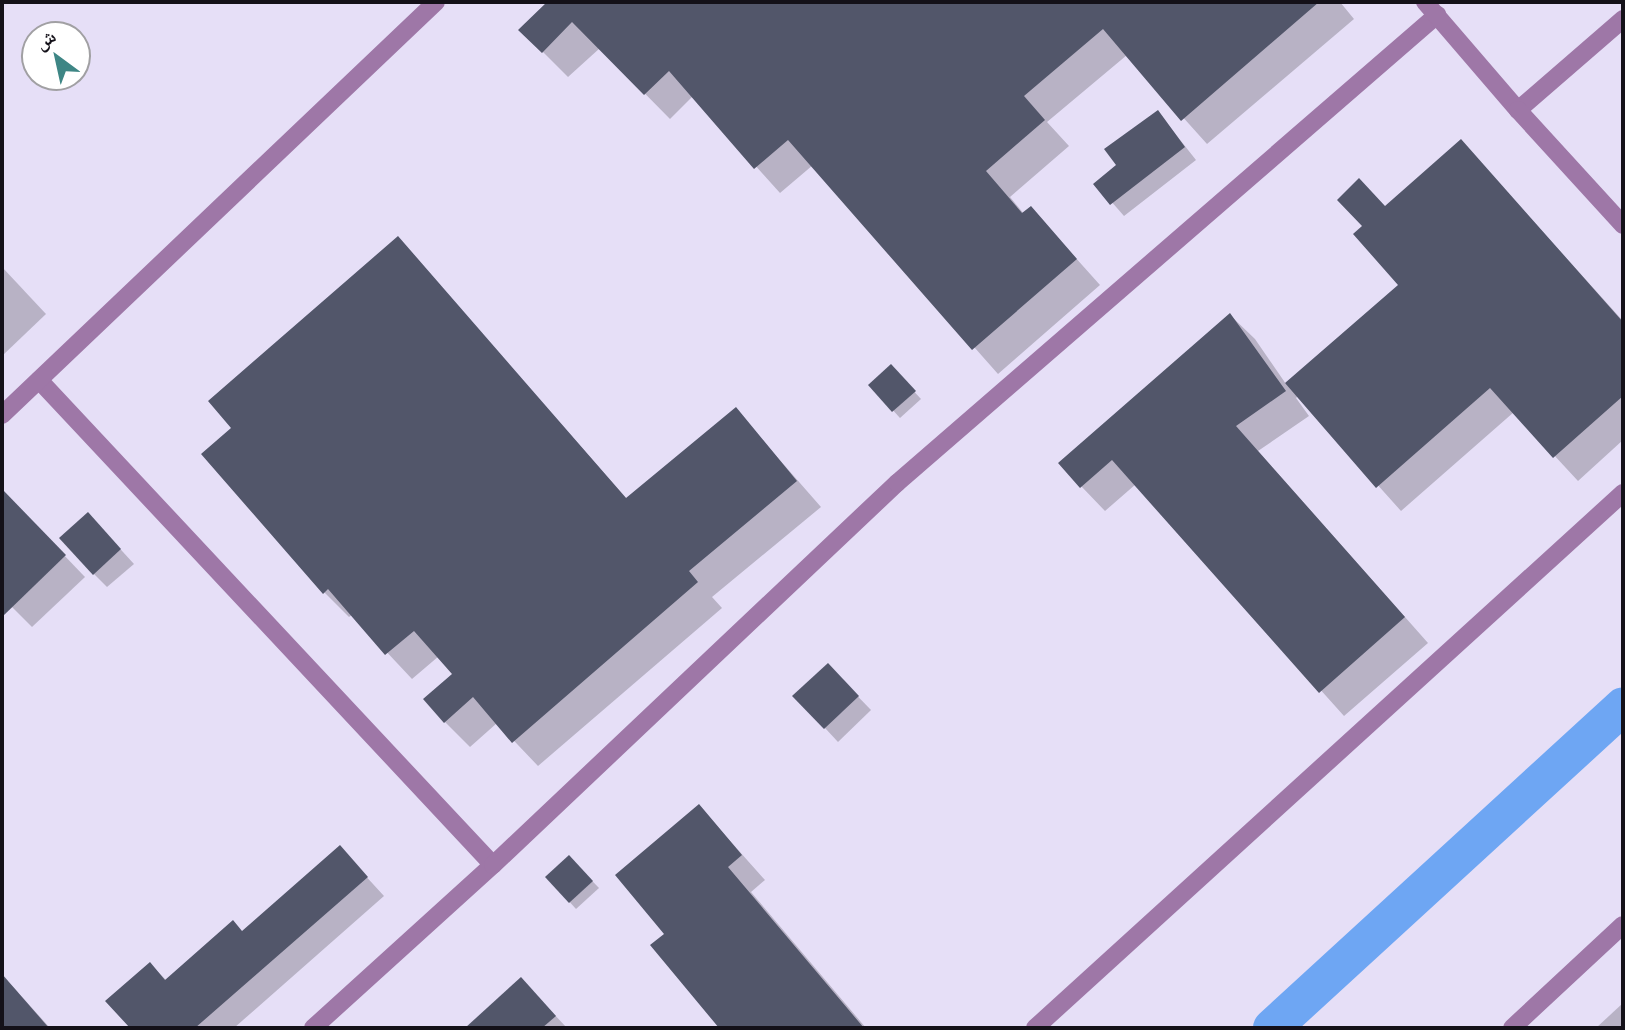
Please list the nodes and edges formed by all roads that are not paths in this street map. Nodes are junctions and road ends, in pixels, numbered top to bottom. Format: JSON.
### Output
{"nodes":[{"id":1,"x":436,"y":2,"type":"edge"},
{"id":2,"x":1431,"y":8,"type":"edge"},
{"id":3,"x":1623,"y":19,"type":"edge"},
{"id":4,"x":1518,"y":110,"type":"junction"},
{"id":5,"x":1623,"y":225,"type":"edge"},
{"id":6,"x":39,"y":380,"type":"junction"},
{"id":7,"x":2,"y":415,"type":"edge"},
{"id":8,"x":1623,"y":494,"type":"edge"},
{"id":9,"x":492,"y":865,"type":"junction"},
{"id":10,"x":1623,"y":925,"type":"edge"},
{"id":11,"x":313,"y":1028,"type":"edge"},
{"id":12,"x":1035,"y":1028,"type":"edge"},
{"id":13,"x":1512,"y":1028,"type":"edge"}],
"edges":[{"from":1,"to":6,"type":"street"},
{"from":2,"to":4,"type":"street"},
{"from":2,"to":9,"type":"street"},
{"from":3,"to":4,"type":"street"},
{"from":4,"to":5,"type":"street"},
{"from":6,"to":7,"type":"street"},
{"from":6,"to":9,"type":"street"},
{"from":8,"to":12,"type":"street"},
{"from":9,"to":11,"type":"street"},
{"from":10,"to":13,"type":"street"}]}
